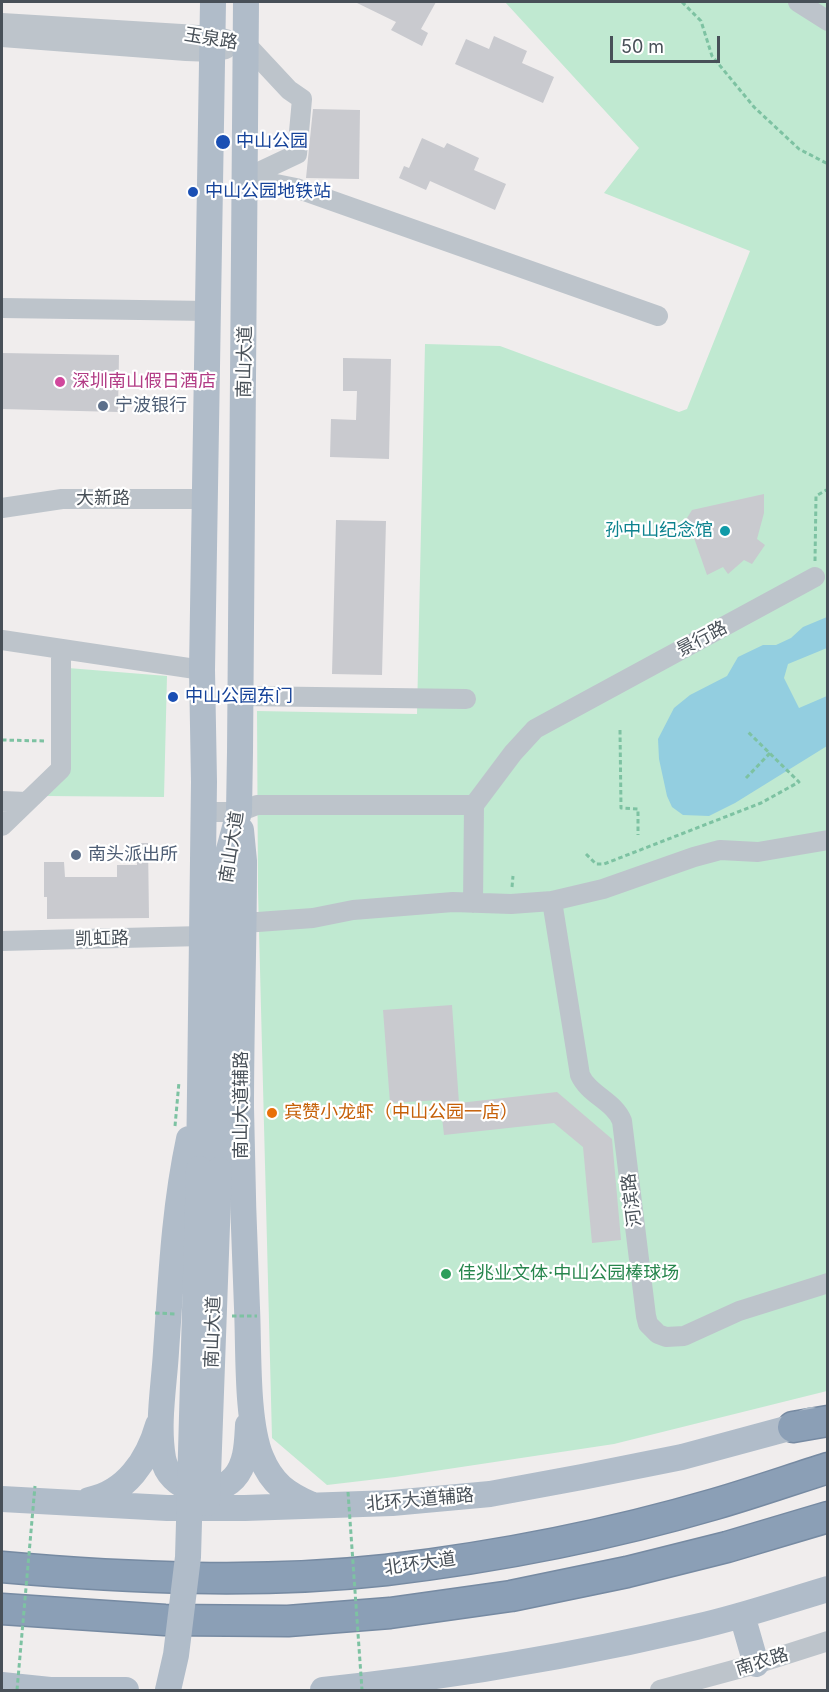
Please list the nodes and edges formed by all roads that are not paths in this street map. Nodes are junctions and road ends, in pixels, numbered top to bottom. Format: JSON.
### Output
{"nodes":[{"id":1,"x":213,"y":2,"type":"edge"},
{"id":2,"x":246,"y":2,"type":"edge"},
{"id":3,"x":798,"y":2,"type":"edge"},
{"id":4,"x":828,"y":21,"type":"edge"},
{"id":5,"x":2,"y":23,"type":"edge"},
{"id":6,"x":2,"y":37,"type":"edge"},
{"id":7,"x":214,"y":44,"type":"junction"},
{"id":8,"x":247,"y":45,"type":"junction"},
{"id":9,"x":246,"y":178,"type":"junction"},
{"id":10,"x":2,"y":308,"type":"edge"},
{"id":11,"x":209,"y":311,"type":"junction"},
{"id":12,"x":658,"y":316,"type":"dead end"},
{"id":13,"x":206,"y":499,"type":"junction"},
{"id":14,"x":2,"y":508,"type":"edge"},
{"id":15,"x":815,"y":577,"type":"road end"},
{"id":16,"x":2,"y":640,"type":"edge"},
{"id":17,"x":61,"y":649,"type":"junction"},
{"id":18,"x":202,"y":670,"type":"junction"},
{"id":19,"x":241,"y":696,"type":"junction"},
{"id":20,"x":466,"y":699,"type":"dead end"},
{"id":21,"x":2,"y":801,"type":"edge"},
{"id":22,"x":27,"y":801,"type":"junction"},
{"id":23,"x":474,"y":806,"type":"junction"},
{"id":24,"x":203,"y":812,"type":"junction"},
{"id":25,"x":239,"y":812,"type":"junction"},
{"id":26,"x":2,"y":826,"type":"edge"},
{"id":27,"x":828,"y":840,"type":"edge"},
{"id":28,"x":552,"y":901,"type":"junction"},
{"id":29,"x":473,"y":903,"type":"junction"},
{"id":30,"x":244,"y":923,"type":"junction"},
{"id":31,"x":202,"y":936,"type":"junction"},
{"id":32,"x":2,"y":941,"type":"edge"},
{"id":33,"x":200,"y":1080,"type":"junction"},
{"id":34,"x":209,"y":1170,"type":"junction"},
{"id":35,"x":828,"y":1283,"type":"edge"},
{"id":36,"x":251,"y":1398,"type":"junction"},
{"id":37,"x":162,"y":1408,"type":"junction"},
{"id":38,"x":828,"y":1413,"type":"edge"},
{"id":39,"x":828,"y":1421,"type":"edge"},
{"id":40,"x":793,"y":1428,"type":"junction"},
{"id":41,"x":828,"y":1468,"type":"edge"},
{"id":42,"x":2,"y":1499,"type":"edge"},
{"id":43,"x":62,"y":1503,"type":"junction"},
{"id":44,"x":315,"y":1506,"type":"junction"},
{"id":45,"x":828,"y":1517,"type":"edge"},
{"id":46,"x":2,"y":1567,"type":"edge"},
{"id":47,"x":828,"y":1589,"type":"edge"},
{"id":48,"x":2,"y":1609,"type":"edge"},
{"id":49,"x":67,"y":1614,"type":"junction"},
{"id":50,"x":742,"y":1615,"type":"junction"},
{"id":51,"x":2,"y":1622,"type":"edge"},
{"id":52,"x":828,"y":1641,"type":"edge"},
{"id":53,"x":756,"y":1664,"type":"junction"},
{"id":54,"x":2,"y":1685,"type":"edge"},
{"id":55,"x":51,"y":1690,"type":"edge"},
{"id":56,"x":126,"y":1690,"type":"edge"},
{"id":57,"x":168,"y":1690,"type":"edge"},
{"id":58,"x":186,"y":1690,"type":"edge"},
{"id":59,"x":323,"y":1690,"type":"edge"},
{"id":60,"x":660,"y":1690,"type":"edge"}],
"edges":[{"from":1,"to":7,"type":"main road","name":"南山大道"},
{"from":2,"to":8,"type":"main road","name":"南山大道"},
{"from":3,"to":4,"type":"street"},
{"from":5,"to":7,"type":"street","name":"玉泉路"},
{"from":6,"to":7,"type":"street","name":"玉泉路"},
{"from":7,"to":8,"type":"street","name":"玉泉路"},
{"from":7,"to":11,"type":"main road","name":"南山大道"},
{"from":8,"to":9,"type":"main road","name":"南山大道"},
{"from":8,"to":9,"type":"street"},
{"from":9,"to":12,"type":"street"},
{"from":9,"to":19,"type":"main road","name":"南山大道"},
{"from":10,"to":11,"type":"street"},
{"from":11,"to":13,"type":"main road","name":"南山大道"},
{"from":13,"to":14,"type":"street","name":"大新路"},
{"from":13,"to":18,"type":"main road","name":"南山大道"},
{"from":15,"to":23,"type":"street","name":"景行路"},
{"from":16,"to":17,"type":"street"},
{"from":17,"to":18,"type":"street"},
{"from":17,"to":22,"type":"street"},
{"from":18,"to":24,"type":"main road","name":"南山大道"},
{"from":19,"to":20,"type":"street"},
{"from":19,"to":25,"type":"main road","name":"南山大道"},
{"from":21,"to":22,"type":"street"},
{"from":22,"to":26,"type":"street"},
{"from":23,"to":25,"type":"street"},
{"from":23,"to":29,"type":"street"},
{"from":24,"to":25,"type":"street"},
{"from":24,"to":31,"type":"main road","name":"南山大道"},
{"from":25,"to":30,"type":"main road","name":"南山大道辅路"},
{"from":25,"to":33,"type":"main road","name":"南山大道"},
{"from":27,"to":28,"type":"street"},
{"from":28,"to":29,"type":"street"},
{"from":28,"to":35,"type":"street","name":"河滨路"},
{"from":29,"to":30,"type":"street"},
{"from":30,"to":36,"type":"main road","name":"南山大道辅路"},
{"from":31,"to":32,"type":"street","name":"凯虹路"},
{"from":31,"to":33,"type":"main road","name":"南山大道"},
{"from":33,"to":34,"type":"main road","name":"南山大道"},
{"from":33,"to":37,"type":"main road"},
{"from":34,"to":57,"type":"main road","name":"南山大道","bridge":true},
{"from":34,"to":58,"type":"main road","name":"南山大道","bridge":true},
{"from":36,"to":37,"type":"main road"},
{"from":36,"to":44,"type":"main road"},
{"from":37,"to":43,"type":"main road"},
{"from":38,"to":40,"type":"main road","name":"北环大道辅路"},
{"from":39,"to":40,"type":"highway"},
{"from":40,"to":44,"type":"main road","name":"北环大道辅路"},
{"from":41,"to":46,"type":"highway","name":"北环大道"},
{"from":42,"to":43,"type":"main road","name":"北环大道辅路"},
{"from":43,"to":44,"type":"main road","name":"北环大道辅路"},
{"from":45,"to":49,"type":"highway"},
{"from":47,"to":50,"type":"main road"},
{"from":48,"to":49,"type":"highway"},
{"from":49,"to":51,"type":"highway"},
{"from":50,"to":53,"type":"main road"},
{"from":50,"to":59,"type":"main road"},
{"from":52,"to":53,"type":"street","name":"南农路"},
{"from":53,"to":60,"type":"street","name":"南农路"},
{"from":54,"to":55,"type":"main road"},
{"from":55,"to":56,"type":"main road"}]}
